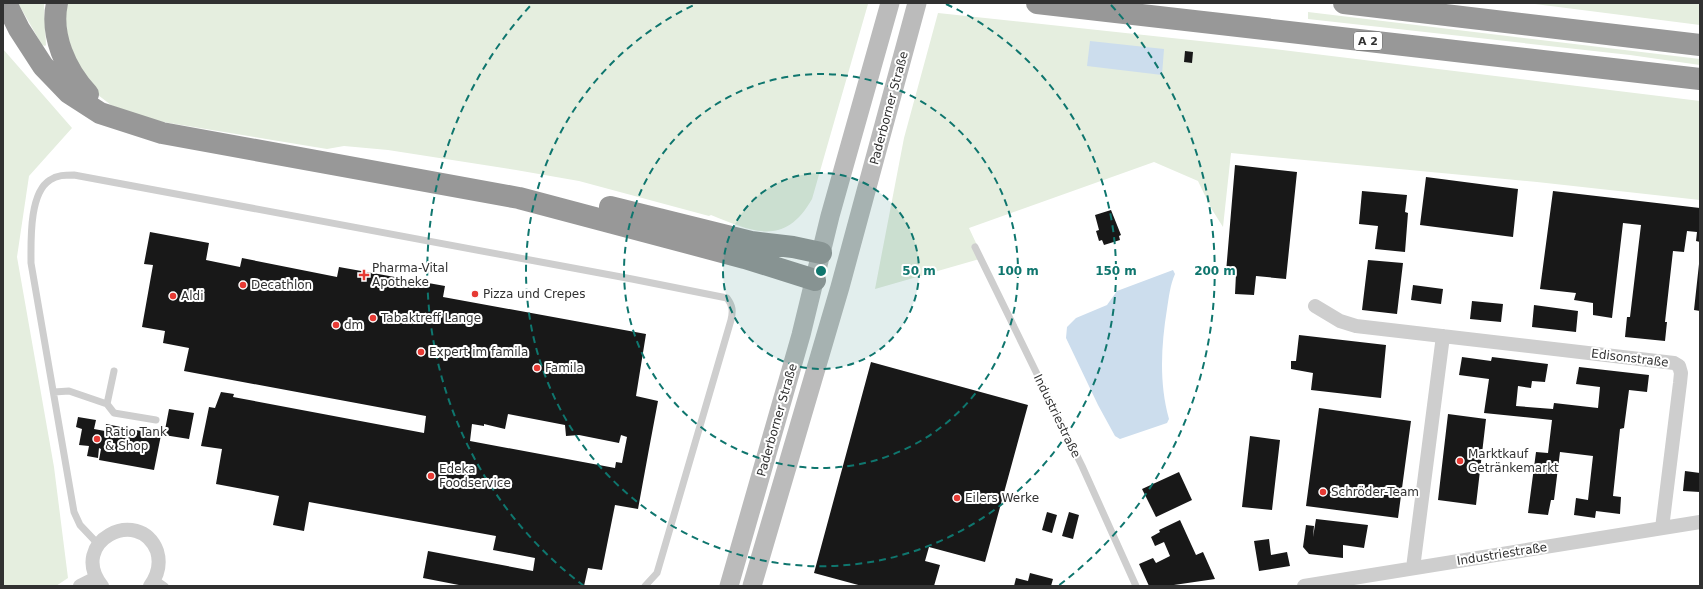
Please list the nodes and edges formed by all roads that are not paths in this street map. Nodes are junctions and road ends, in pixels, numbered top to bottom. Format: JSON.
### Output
{"nodes":[{"id":1,"x":6,"y":3,"type":"edge"},
{"id":2,"x":57,"y":3,"type":"edge"},
{"id":3,"x":890,"y":3,"type":"edge"},
{"id":4,"x":917,"y":3,"type":"edge"},
{"id":5,"x":1037,"y":3,"type":"edge"},
{"id":6,"x":1344,"y":3,"type":"edge"},
{"id":7,"x":1700,"y":45,"type":"edge"},
{"id":8,"x":1700,"y":79,"type":"edge"},
{"id":9,"x":122,"y":120,"type":"junction"},
{"id":10,"x":308,"y":160,"type":"junction"},
{"id":11,"x":975,"y":247,"type":"dead end"},
{"id":12,"x":821,"y":254,"type":"junction"},
{"id":13,"x":847,"y":260,"type":"junction"},
{"id":14,"x":815,"y":280,"type":"junction"},
{"id":15,"x":840,"y":287,"type":"junction"},
{"id":16,"x":1315,"y":306,"type":"dead end"},
{"id":17,"x":1443,"y":336,"type":"junction"},
{"id":18,"x":114,"y":371,"type":"dead end"},
{"id":19,"x":54,"y":392,"type":"junction"},
{"id":20,"x":108,"y":404,"type":"junction"},
{"id":21,"x":156,"y":420,"type":"dead end"},
{"id":22,"x":1700,"y":522,"type":"edge"},
{"id":23,"x":1662,"y":528,"type":"junction"},
{"id":24,"x":98,"y":544,"type":"junction"},
{"id":25,"x":1412,"y":568,"type":"junction"},
{"id":26,"x":99,"y":582,"type":"edge"},
{"id":27,"x":157,"y":584,"type":"edge"},
{"id":28,"x":80,"y":586,"type":"edge"},
{"id":29,"x":645,"y":586,"type":"edge"},
{"id":30,"x":729,"y":586,"type":"edge"},
{"id":31,"x":752,"y":586,"type":"edge"},
{"id":32,"x":1136,"y":586,"type":"edge"},
{"id":33,"x":1304,"y":586,"type":"edge"}],
"edges":[{"from":1,"to":9,"type":"highway"},
{"from":2,"to":9,"type":"highway"},
{"from":3,"to":12,"type":"main road","name":"Paderborner Straße"},
{"from":4,"to":13,"type":"main road","name":"Paderborner Straße"},
{"from":5,"to":8,"type":"highway","number":"A 2"},
{"from":6,"to":7,"type":"highway"},
{"from":9,"to":10,"type":"highway"},
{"from":10,"to":12,"type":"highway"},
{"from":10,"to":14,"type":"highway"},
{"from":11,"to":32,"type":"lane","name":"Industriestraße"},
{"from":12,"to":13,"type":"main road"},
{"from":12,"to":14,"type":"main road","name":"Paderborner Straße"},
{"from":13,"to":15,"type":"main road","name":"Paderborner Straße"},
{"from":14,"to":15,"type":"main road"},
{"from":14,"to":30,"type":"main road","name":"Paderborner Straße"},
{"from":15,"to":31,"type":"main road","name":"Paderborner Straße"},
{"from":16,"to":17,"type":"street","name":"Edisonstraße"},
{"from":17,"to":23,"type":"street","name":"Edisonstraße"},
{"from":17,"to":25,"type":"street"},
{"from":18,"to":20,"type":"lane"},
{"from":19,"to":20,"type":"lane"},
{"from":19,"to":24,"type":"lane"},
{"from":19,"to":29,"type":"lane"},
{"from":20,"to":21,"type":"lane"},
{"from":22,"to":23,"type":"street","name":"Industriestraße"},
{"from":23,"to":25,"type":"street","name":"Industriestraße"},
{"from":24,"to":26,"type":"street"},
{"from":24,"to":27,"type":"street"},
{"from":25,"to":33,"type":"street","name":"Industriestraße"},
{"from":26,"to":28,"type":"street"}]}
